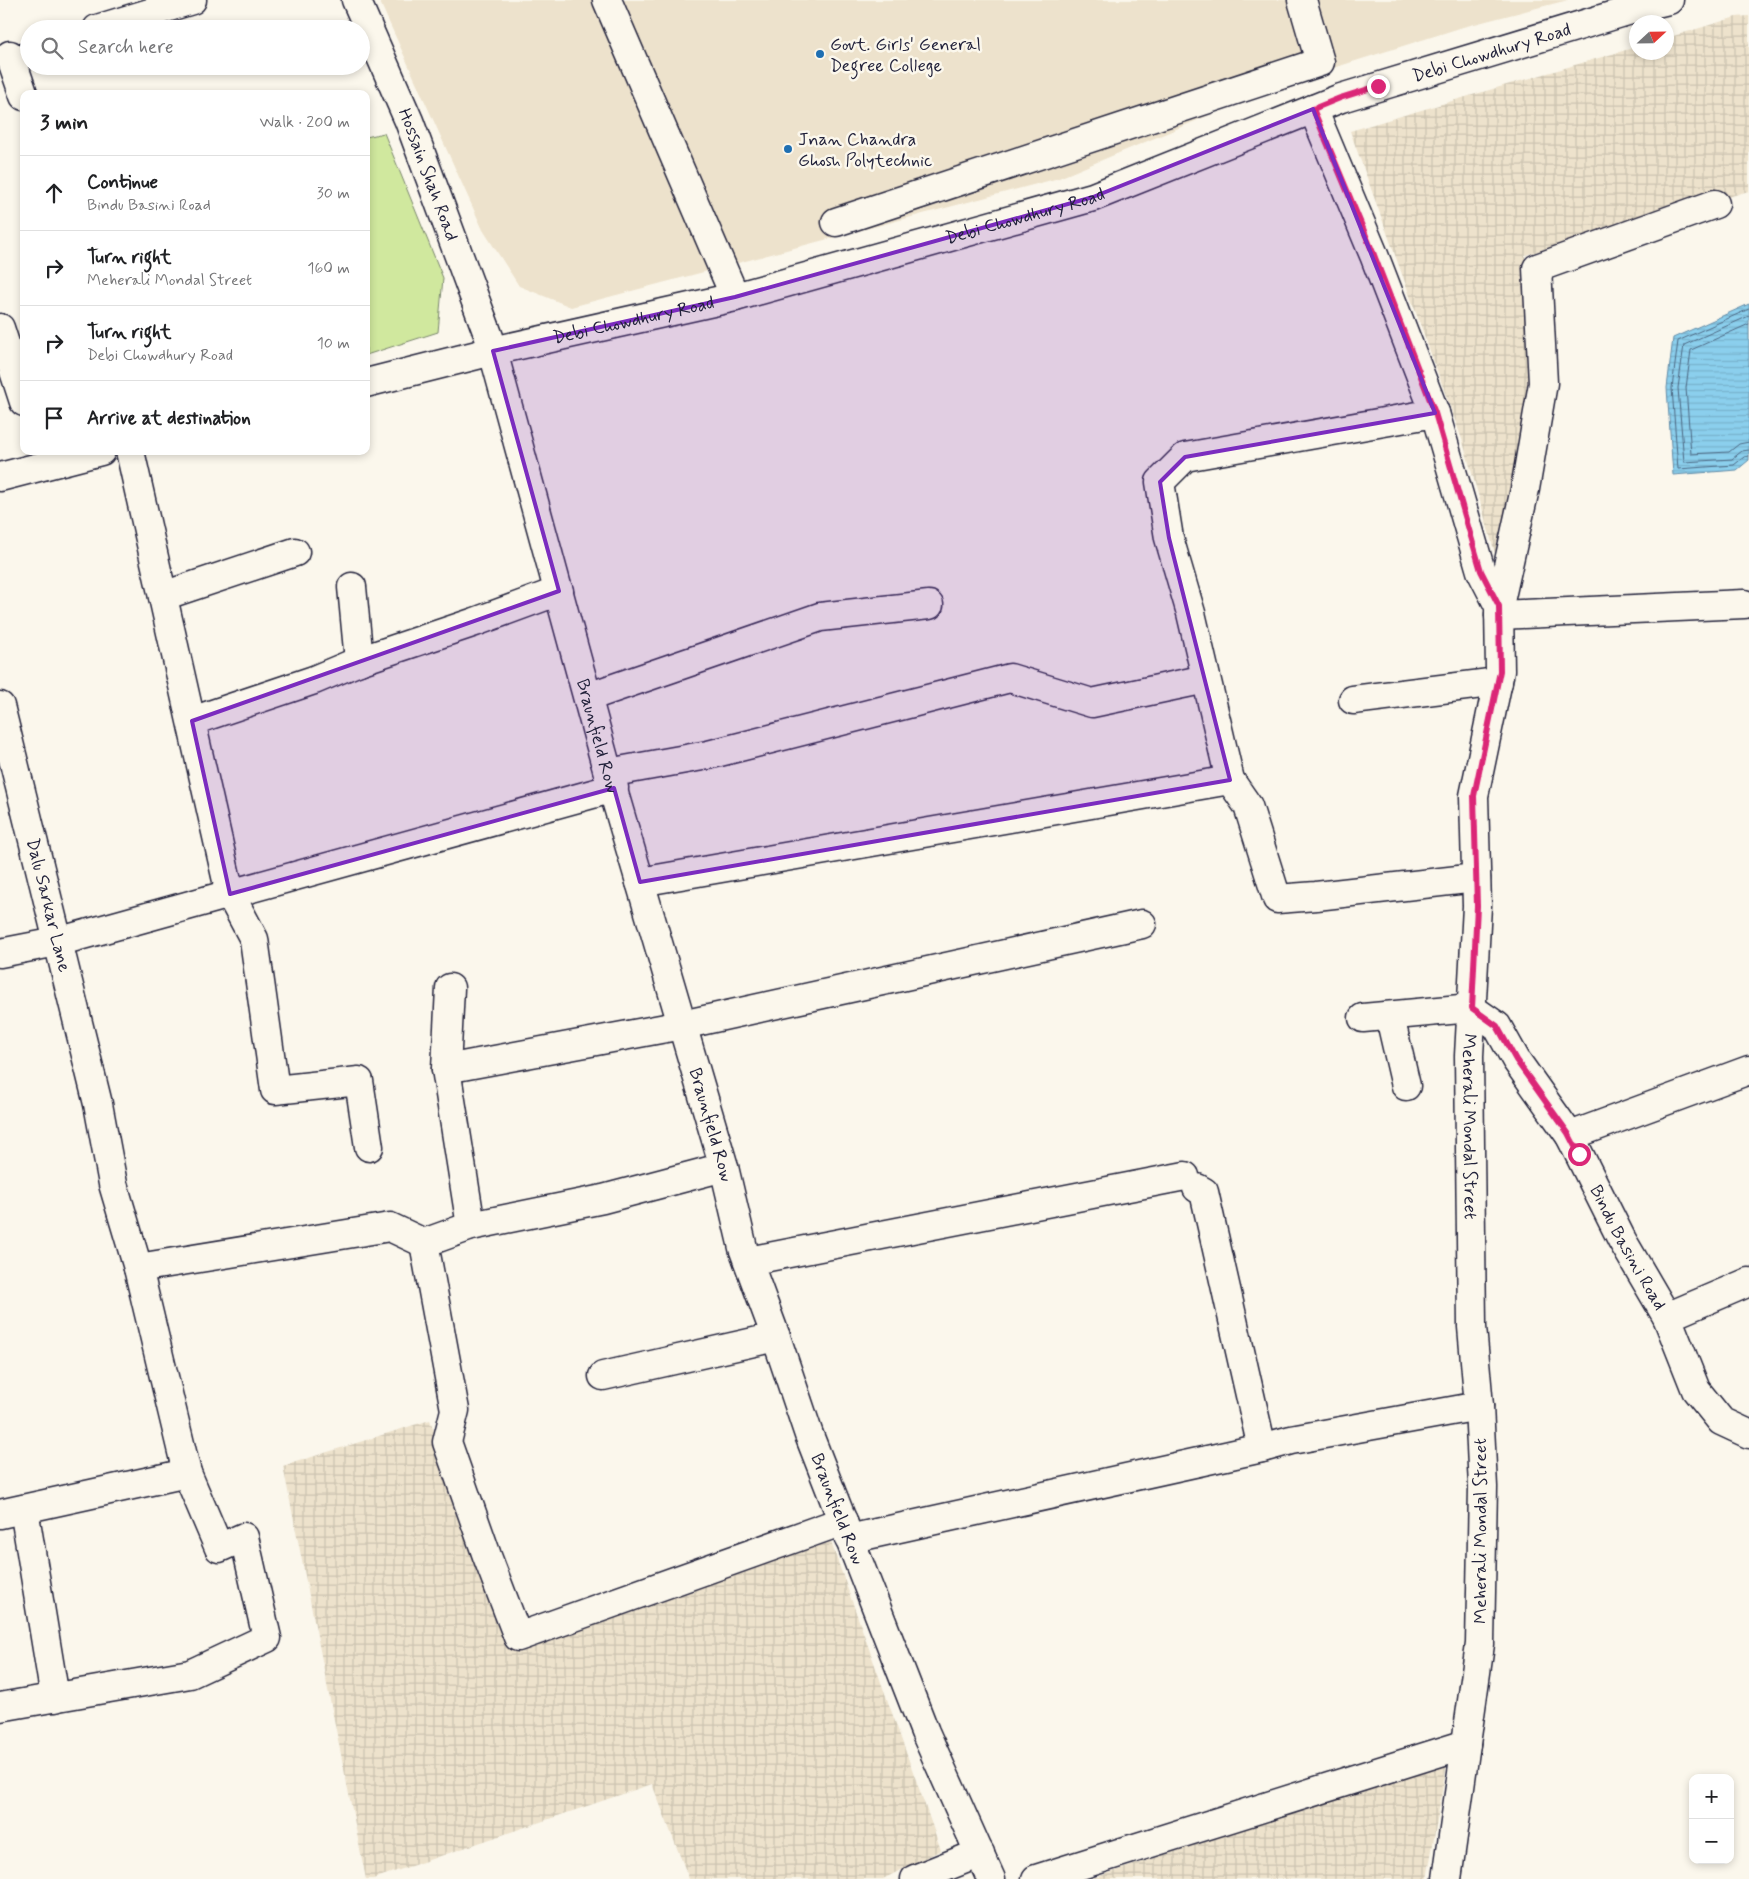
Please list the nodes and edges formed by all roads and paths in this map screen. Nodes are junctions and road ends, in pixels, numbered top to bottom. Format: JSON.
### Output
{"nodes":[{"id":1,"x":192,"y":0,"type":"edge"},
{"id":2,"x":356,"y":0,"type":"edge"},
{"id":3,"x":607,"y":0,"type":"edge"},
{"id":4,"x":1302,"y":0,"type":"edge"},
{"id":5,"x":1669,"y":0,"type":"edge"},
{"id":6,"x":126,"y":20,"type":"edge"},
{"id":7,"x":365,"y":20,"type":"edge"},
{"id":8,"x":370,"y":32,"type":"edge"},
{"id":9,"x":13,"y":54,"type":"edge"},
{"id":10,"x":22,"y":90,"type":"edge"},
{"id":11,"x":1313,"y":109,"type":"junction"},
{"id":12,"x":1715,"y":204,"type":"dead end"},
{"id":13,"x":836,"y":222,"type":"dead end"},
{"id":14,"x":735,"y":297,"type":"junction"},
{"id":15,"x":0,"y":328,"type":"edge"},
{"id":16,"x":493,"y":351,"type":"junction"},
{"id":17,"x":370,"y":382,"type":"edge"},
{"id":18,"x":20,"y":390,"type":"edge"},
{"id":19,"x":1435,"y":413,"type":"junction"},
{"id":20,"x":72,"y":455,"type":"edge"},
{"id":21,"x":131,"y":455,"type":"edge"},
{"id":22,"x":42,"y":459,"type":"edge"},
{"id":23,"x":0,"y":477,"type":"edge"},
{"id":24,"x":295,"y":552,"type":"dead end"},
{"id":25,"x":352,"y":587,"type":"dead end"},
{"id":26,"x":559,"y":591,"type":"junction"},
{"id":27,"x":163,"y":596,"type":"junction"},
{"id":28,"x":1744,"y":604,"type":"dead end"},
{"id":29,"x":929,"y":605,"type":"dead end"},
{"id":30,"x":1499,"y":611,"type":"junction"},
{"id":31,"x":359,"y":661,"type":"junction"},
{"id":32,"x":1206,"y":679,"type":"junction"},
{"id":33,"x":1498,"y":682,"type":"junction"},
{"id":34,"x":588,"y":697,"type":"junction"},
{"id":35,"x":1354,"y":700,"type":"dead end"},
{"id":36,"x":0,"y":706,"type":"edge"},
{"id":37,"x":192,"y":721,"type":"junction"},
{"id":38,"x":611,"y":780,"type":"junction"},
{"id":39,"x":1230,"y":780,"type":"junction"},
{"id":40,"x":1476,"y":878,"type":"junction"},
{"id":41,"x":640,"y":882,"type":"junction"},
{"id":42,"x":230,"y":894,"type":"junction"},
{"id":43,"x":1142,"y":924,"type":"dead end"},
{"id":44,"x":57,"y":942,"type":"junction"},
{"id":45,"x":0,"y":953,"type":"edge"},
{"id":46,"x":450,"y":988,"type":"dead end"},
{"id":47,"x":1472,"y":1008,"type":"junction"},
{"id":48,"x":1390,"y":1017,"type":"junction"},
{"id":49,"x":1363,"y":1018,"type":"dead end"},
{"id":50,"x":682,"y":1025,"type":"junction"},
{"id":51,"x":446,"y":1069,"type":"junction"},
{"id":52,"x":1749,"y":1070,"type":"edge"},
{"id":53,"x":1406,"y":1086,"type":"dead end"},
{"id":54,"x":1570,"y":1136,"type":"junction"},
{"id":55,"x":369,"y":1147,"type":"dead end"},
{"id":56,"x":724,"y":1167,"type":"junction"},
{"id":57,"x":471,"y":1226,"type":"junction"},
{"id":58,"x":424,"y":1243,"type":"junction"},
{"id":59,"x":748,"y":1261,"type":"junction"},
{"id":60,"x":138,"y":1268,"type":"junction"},
{"id":61,"x":1749,"y":1282,"type":"edge"},
{"id":62,"x":1667,"y":1317,"type":"junction"},
{"id":63,"x":776,"y":1337,"type":"junction"},
{"id":64,"x":603,"y":1376,"type":"dead end"},
{"id":65,"x":1479,"y":1406,"type":"junction"},
{"id":66,"x":1749,"y":1434,"type":"edge"},
{"id":67,"x":1262,"y":1448,"type":"junction"},
{"id":68,"x":187,"y":1473,"type":"junction"},
{"id":69,"x":12,"y":1511,"type":"edge"},
{"id":70,"x":846,"y":1530,"type":"junction"},
{"id":71,"x":55,"y":1698,"type":"junction"},
{"id":72,"x":0,"y":1708,"type":"edge"},
{"id":73,"x":1466,"y":1744,"type":"junction"},
{"id":74,"x":980,"y":1853,"type":"junction"},
{"id":75,"x":915,"y":1879,"type":"edge"},
{"id":76,"x":991,"y":1879,"type":"edge"},
{"id":77,"x":1036,"y":1879,"type":"edge"},
{"id":78,"x":1447,"y":1879,"type":"edge"}],
"edges":[{"from":1,"to":6,"type":"street"},
{"from":2,"to":7,"type":"street","name":"Hossain Shah Road"},
{"from":3,"to":14,"type":"street"},
{"from":4,"to":13,"type":"street"},
{"from":5,"to":11,"type":"street","name":"Debi Chowdhury Road"},
{"from":8,"to":16,"type":"street","name":"Hossain Shah Road"},
{"from":9,"to":10,"type":"street"},
{"from":11,"to":14,"type":"street","name":"Debi Chowdhury Road"},
{"from":11,"to":19,"type":"street","name":"Meherali Mondal Street"},
{"from":12,"to":30,"type":"street"},
{"from":14,"to":16,"type":"street","name":"Debi Chowdhury Road"},
{"from":15,"to":18,"type":"street"},
{"from":16,"to":17,"type":"street","name":"Debi Chowdhury Road"},
{"from":16,"to":26,"type":"street","name":"Braunfield Row"},
{"from":19,"to":30,"type":"street","name":"Meherali Mondal Street"},
{"from":19,"to":32,"type":"street"},
{"from":20,"to":22,"type":"street"},
{"from":21,"to":27,"type":"street"},
{"from":22,"to":23,"type":"street"},
{"from":24,"to":27,"type":"street"},
{"from":25,"to":31,"type":"street"},
{"from":26,"to":31,"type":"street"},
{"from":26,"to":34,"type":"street","name":"Braunfield Row"},
{"from":27,"to":37,"type":"street"},
{"from":28,"to":30,"type":"street"},
{"from":29,"to":34,"type":"street"},
{"from":30,"to":33,"type":"street","name":"Meherali Mondal Street"},
{"from":31,"to":37,"type":"street"},
{"from":32,"to":38,"type":"street"},
{"from":32,"to":39,"type":"street"},
{"from":33,"to":35,"type":"street"},
{"from":33,"to":40,"type":"street","name":"Meherali Mondal Street"},
{"from":34,"to":38,"type":"street","name":"Braunfield Row"},
{"from":36,"to":44,"type":"street","name":"Dalu Sarkar Lane"},
{"from":37,"to":42,"type":"street"},
{"from":38,"to":41,"type":"street","name":"Braunfield Row"},
{"from":38,"to":42,"type":"street"},
{"from":39,"to":40,"type":"street"},
{"from":39,"to":41,"type":"street"},
{"from":40,"to":47,"type":"street","name":"Meherali Mondal Street"},
{"from":41,"to":50,"type":"street","name":"Braunfield Row"},
{"from":42,"to":44,"type":"street"},
{"from":42,"to":55,"type":"street"},
{"from":43,"to":50,"type":"street"},
{"from":44,"to":45,"type":"street"},
{"from":44,"to":60,"type":"street","name":"Dalu Sarkar Lane"},
{"from":46,"to":51,"type":"street"},
{"from":47,"to":48,"type":"street"},
{"from":47,"to":54,"type":"street","name":"Bindu Basini Road"},
{"from":47,"to":65,"type":"street","name":"Meherali Mondal Street"},
{"from":48,"to":49,"type":"street"},
{"from":48,"to":53,"type":"street"},
{"from":50,"to":51,"type":"street"},
{"from":50,"to":56,"type":"street","name":"Braunfield Row"},
{"from":51,"to":57,"type":"street"},
{"from":52,"to":54,"type":"street"},
{"from":54,"to":62,"type":"street","name":"Bindu Basini Road"},
{"from":56,"to":57,"type":"street"},
{"from":56,"to":59,"type":"street","name":"Braunfield Row"},
{"from":57,"to":58,"type":"street"},
{"from":58,"to":60,"type":"street"},
{"from":58,"to":70,"type":"street"},
{"from":59,"to":63,"type":"street","name":"Braunfield Row"},
{"from":59,"to":67,"type":"street"},
{"from":60,"to":68,"type":"street","name":"Dalu Sarkar Lane"},
{"from":61,"to":62,"type":"street"},
{"from":62,"to":66,"type":"street","name":"Bindu Basini Road"},
{"from":63,"to":64,"type":"street"},
{"from":63,"to":70,"type":"street","name":"Braunfield Row"},
{"from":65,"to":67,"type":"street"},
{"from":65,"to":73,"type":"street","name":"Meherali Mondal Street"},
{"from":67,"to":70,"type":"street"},
{"from":68,"to":69,"type":"street"},
{"from":68,"to":71,"type":"street","name":"Dalu Sarkar Lane"},
{"from":69,"to":71,"type":"street"},
{"from":70,"to":74,"type":"street","name":"Braunfield Row"},
{"from":71,"to":72,"type":"street"},
{"from":73,"to":77,"type":"street"},
{"from":73,"to":78,"type":"street","name":"Meherali Mondal Street"},
{"from":74,"to":75,"type":"street"},
{"from":74,"to":76,"type":"street","name":"Braunfield Row"}]}
